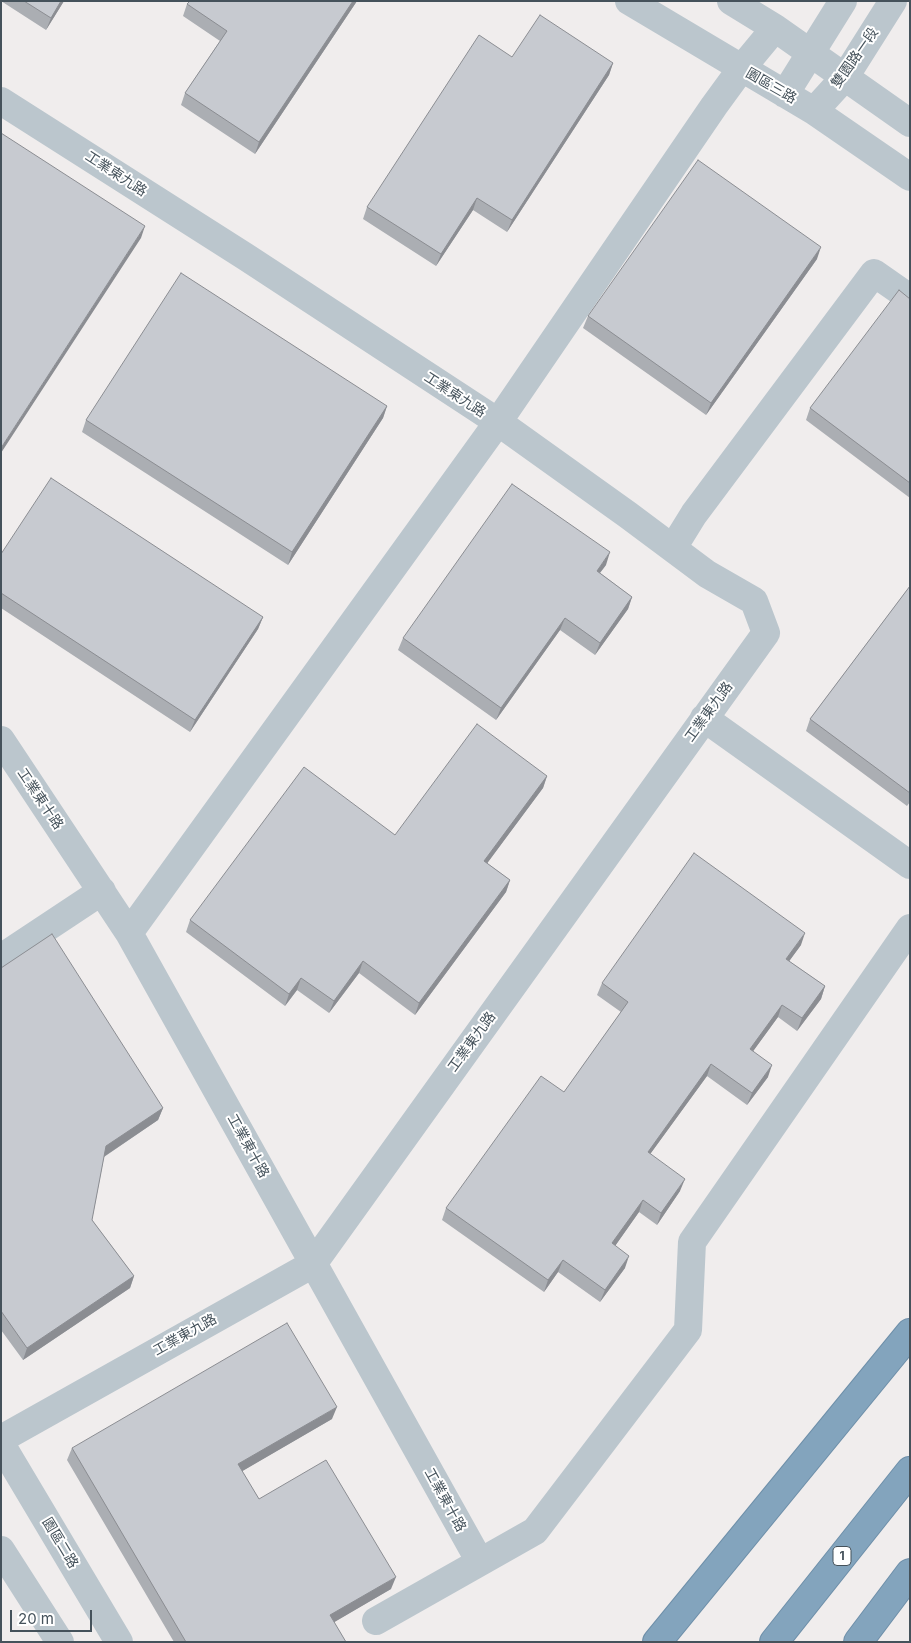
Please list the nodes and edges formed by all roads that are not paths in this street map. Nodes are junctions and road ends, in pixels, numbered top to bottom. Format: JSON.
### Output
{"nodes":[{"id":1,"x":629,"y":1,"type":"edge"},
{"id":2,"x":731,"y":1,"type":"edge"},
{"id":3,"x":843,"y":1,"type":"edge"},
{"id":4,"x":893,"y":1,"type":"edge"},
{"id":5,"x":775,"y":28,"type":"junction"},
{"id":6,"x":812,"y":54,"type":"junction"},
{"id":7,"x":741,"y":69,"type":"junction"},
{"id":8,"x":845,"y":77,"type":"junction"},
{"id":9,"x":785,"y":94,"type":"junction"},
{"id":10,"x":1,"y":101,"type":"edge"},
{"id":11,"x":814,"y":112,"type":"junction"},
{"id":12,"x":910,"y":123,"type":"edge"},
{"id":13,"x":910,"y":177,"type":"edge"},
{"id":14,"x":910,"y":298,"type":"edge"},
{"id":15,"x":498,"y":422,"type":"junction"},
{"id":16,"x":673,"y":548,"type":"junction"},
{"id":17,"x":704,"y":718,"type":"junction"},
{"id":18,"x":1,"y":740,"type":"edge"},
{"id":19,"x":910,"y":865,"type":"edge"},
{"id":20,"x":102,"y":891,"type":"junction"},
{"id":21,"x":910,"y":928,"type":"edge"},
{"id":22,"x":129,"y":933,"type":"junction"},
{"id":23,"x":1,"y":958,"type":"edge"},
{"id":24,"x":313,"y":1264,"type":"junction"},
{"id":25,"x":910,"y":1333,"type":"edge"},
{"id":26,"x":1,"y":1439,"type":"edge"},
{"id":27,"x":1,"y":1444,"type":"edge"},
{"id":28,"x":910,"y":1471,"type":"edge"},
{"id":29,"x":1,"y":1550,"type":"edge"},
{"id":30,"x":480,"y":1562,"type":"junction"},
{"id":31,"x":910,"y":1573,"type":"edge"},
{"id":32,"x":376,"y":1621,"type":"dead end"},
{"id":33,"x":60,"y":1642,"type":"edge"},
{"id":34,"x":119,"y":1642,"type":"edge"},
{"id":35,"x":657,"y":1642,"type":"edge"},
{"id":36,"x":774,"y":1642,"type":"edge"},
{"id":37,"x":858,"y":1642,"type":"edge"}],
"edges":[{"from":1,"to":7,"type":"street","name":"園區三路"},
{"from":2,"to":5,"type":"street"},
{"from":3,"to":6,"type":"street"},
{"from":4,"to":8,"type":"street","name":"雙園路一段"},
{"from":5,"to":6,"type":"street"},
{"from":5,"to":7,"type":"street"},
{"from":6,"to":8,"type":"street"},
{"from":6,"to":9,"type":"street"},
{"from":7,"to":9,"type":"street","name":"園區三路"},
{"from":7,"to":15,"type":"street"},
{"from":8,"to":11,"type":"street","name":"雙園路一段"},
{"from":8,"to":12,"type":"street"},
{"from":9,"to":11,"type":"street","name":"園區三路"},
{"from":10,"to":15,"type":"street","name":"工業東九路"},
{"from":11,"to":13,"type":"street","name":"園區三路"},
{"from":14,"to":16,"type":"street"},
{"from":15,"to":16,"type":"street","name":"工業東九路"},
{"from":15,"to":22,"type":"street"},
{"from":16,"to":17,"type":"street","name":"工業東九路"},
{"from":17,"to":19,"type":"street"},
{"from":17,"to":24,"type":"street","name":"工業東九路"},
{"from":18,"to":20,"type":"street","name":"工業東十路"},
{"from":20,"to":22,"type":"street","name":"工業東十路"},
{"from":20,"to":23,"type":"street"},
{"from":21,"to":30,"type":"street"},
{"from":22,"to":24,"type":"street","name":"工業東十路"},
{"from":24,"to":26,"type":"street","name":"工業東九路"},
{"from":24,"to":30,"type":"street","name":"工業東十路"},
{"from":25,"to":35,"type":"highway"},
{"from":27,"to":34,"type":"street","name":"園區二路"},
{"from":28,"to":36,"type":"highway","number":"1"},
{"from":29,"to":33,"type":"street"},
{"from":30,"to":32,"type":"street"},
{"from":31,"to":37,"type":"highway"}]}
